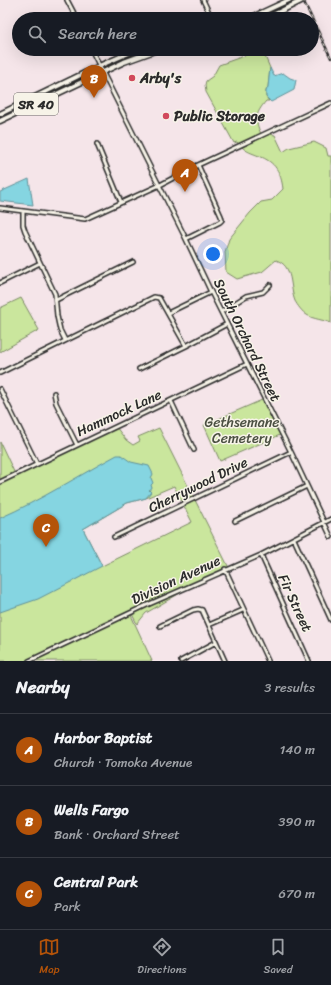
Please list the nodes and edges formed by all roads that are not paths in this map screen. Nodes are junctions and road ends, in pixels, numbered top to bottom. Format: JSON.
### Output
{"nodes":[{"id":1,"x":68,"y":0,"type":"edge"},
{"id":2,"x":203,"y":0,"type":"edge"},
{"id":3,"x":289,"y":0,"type":"edge"},
{"id":4,"x":303,"y":0,"type":"edge"},
{"id":5,"x":274,"y":7,"type":"junction"},
{"id":6,"x":74,"y":12,"type":"edge"},
{"id":7,"x":209,"y":12,"type":"edge"},
{"id":8,"x":263,"y":12,"type":"edge"},
{"id":9,"x":276,"y":12,"type":"edge"},
{"id":10,"x":279,"y":12,"type":"edge"},
{"id":11,"x":94,"y":56,"type":"edge"},
{"id":12,"x":122,"y":56,"type":"edge"},
{"id":13,"x":138,"y":56,"type":"edge"},
{"id":14,"x":99,"y":66,"type":"junction"},
{"id":15,"x":102,"y":72,"type":"junction"},
{"id":16,"x":331,"y":103,"type":"edge"},
{"id":17,"x":6,"y":111,"type":"junction"},
{"id":18,"x":0,"y":114,"type":"edge"},
{"id":19,"x":9,"y":117,"type":"junction"},
{"id":20,"x":0,"y":121,"type":"edge"},
{"id":21,"x":97,"y":144,"type":"dead end"},
{"id":22,"x":198,"y":165,"type":"junction"},
{"id":23,"x":160,"y":185,"type":"junction"},
{"id":24,"x":121,"y":202,"type":"junction"},
{"id":25,"x":0,"y":208,"type":"edge"},
{"id":26,"x":23,"y":211,"type":"junction"},
{"id":27,"x":186,"y":238,"type":"junction"},
{"id":28,"x":133,"y":262,"type":"dead end"},
{"id":29,"x":40,"y":263,"type":"junction"},
{"id":30,"x":0,"y":283,"type":"edge"},
{"id":31,"x":270,"y":285,"type":"dead end"},
{"id":32,"x":211,"y":292,"type":"junction"},
{"id":33,"x":56,"y":300,"type":"junction"},
{"id":34,"x":221,"y":312,"type":"junction"},
{"id":35,"x":168,"y":313,"type":"junction"},
{"id":36,"x":227,"y":324,"type":"junction"},
{"id":37,"x":65,"y":340,"type":"junction"},
{"id":38,"x":186,"y":346,"type":"junction"},
{"id":39,"x":247,"y":364,"type":"junction"},
{"id":40,"x":139,"y":369,"type":"dead end"},
{"id":41,"x":0,"y":373,"type":"edge"},
{"id":42,"x":0,"y":388,"type":"edge"},
{"id":43,"x":54,"y":393,"type":"dead end"},
{"id":44,"x":171,"y":401,"type":"junction"},
{"id":45,"x":77,"y":445,"type":"junction"},
{"id":46,"x":194,"y":450,"type":"dead end"},
{"id":47,"x":291,"y":452,"type":"junction"},
{"id":48,"x":37,"y":464,"type":"junction"},
{"id":49,"x":0,"y":482,"type":"edge"},
{"id":50,"x":307,"y":486,"type":"junction"},
{"id":51,"x":331,"y":519,"type":"edge"},
{"id":52,"x":234,"y":521,"type":"dead end"},
{"id":53,"x":324,"y":523,"type":"junction"},
{"id":54,"x":331,"y":537,"type":"edge"},
{"id":55,"x":114,"y":538,"type":"dead end"},
{"id":56,"x":294,"y":539,"type":"junction"},
{"id":57,"x":260,"y":555,"type":"junction"},
{"id":58,"x":225,"y":570,"type":"junction"},
{"id":59,"x":243,"y":610,"type":"junction"},
{"id":60,"x":331,"y":620,"type":"edge"},
{"id":61,"x":209,"y":625,"type":"junction"},
{"id":62,"x":160,"y":626,"type":"dead end"},
{"id":63,"x":216,"y":642,"type":"junction"},
{"id":64,"x":29,"y":661,"type":"edge"},
{"id":65,"x":181,"y":661,"type":"edge"},
{"id":66,"x":225,"y":661,"type":"edge"},
{"id":67,"x":268,"y":661,"type":"edge"},
{"id":68,"x":309,"y":661,"type":"edge"}],
"edges":[{"from":1,"to":6,"type":"street"},
{"from":2,"to":7,"type":"street"},
{"from":3,"to":5,"type":"main road"},
{"from":4,"to":10,"type":"main road"},
{"from":5,"to":8,"type":"main road"},
{"from":5,"to":9,"type":"street"},
{"from":11,"to":14,"type":"street","name":"South Orchard Street"},
{"from":12,"to":14,"type":"main road","number":"SR 40"},
{"from":13,"to":15,"type":"main road","number":"SR 40"},
{"from":14,"to":15,"type":"street","name":"South Orchard Street"},
{"from":14,"to":17,"type":"main road","number":"SR 40"},
{"from":15,"to":19,"type":"main road","number":"SR 40"},
{"from":15,"to":23,"type":"street","name":"South Orchard Street"},
{"from":16,"to":22,"type":"street"},
{"from":17,"to":18,"type":"main road","number":"SR 40"},
{"from":17,"to":19,"type":"street"},
{"from":19,"to":20,"type":"main road","number":"SR 40"},
{"from":21,"to":24,"type":"street"},
{"from":22,"to":23,"type":"street"},
{"from":22,"to":27,"type":"street"},
{"from":23,"to":24,"type":"street"},
{"from":23,"to":27,"type":"street","name":"South Orchard Street"},
{"from":24,"to":26,"type":"street"},
{"from":25,"to":26,"type":"street"},
{"from":26,"to":29,"type":"street"},
{"from":27,"to":32,"type":"street","name":"South Orchard Street"},
{"from":28,"to":33,"type":"street"},
{"from":29,"to":30,"type":"street"},
{"from":29,"to":33,"type":"street"},
{"from":31,"to":34,"type":"street"},
{"from":32,"to":34,"type":"street","name":"South Orchard Street"},
{"from":32,"to":35,"type":"street"},
{"from":33,"to":37,"type":"street"},
{"from":34,"to":36,"type":"street","name":"South Orchard Street"},
{"from":35,"to":37,"type":"street"},
{"from":35,"to":38,"type":"street"},
{"from":36,"to":38,"type":"street"},
{"from":36,"to":39,"type":"street","name":"South Orchard Street"},
{"from":37,"to":41,"type":"street"},
{"from":38,"to":40,"type":"street"},
{"from":39,"to":44,"type":"street","name":"Hammock Lane"},
{"from":39,"to":47,"type":"street","name":"South Orchard Street"},
{"from":42,"to":48,"type":"street"},
{"from":43,"to":45,"type":"street"},
{"from":44,"to":45,"type":"street","name":"Hammock Lane"},
{"from":44,"to":46,"type":"street"},
{"from":45,"to":48,"type":"street","name":"Hammock Lane"},
{"from":47,"to":50,"type":"street","name":"South Orchard Street"},
{"from":47,"to":55,"type":"street","name":"Cherrywood Drive"},
{"from":48,"to":49,"type":"street","name":"Hammock Lane"},
{"from":50,"to":52,"type":"street"},
{"from":50,"to":53,"type":"street","name":"South Orchard Street"},
{"from":51,"to":53,"type":"street","name":"Division Avenue"},
{"from":53,"to":54,"type":"street","name":"South Orchard Street"},
{"from":53,"to":56,"type":"street","name":"Division Avenue"},
{"from":56,"to":57,"type":"street","name":"Division Avenue"},
{"from":56,"to":60,"type":"street"},
{"from":57,"to":58,"type":"street","name":"Division Avenue"},
{"from":57,"to":68,"type":"street","name":"Fir Street"},
{"from":58,"to":59,"type":"street"},
{"from":58,"to":64,"type":"street","name":"Division Avenue"},
{"from":59,"to":61,"type":"street"},
{"from":59,"to":67,"type":"street"},
{"from":61,"to":62,"type":"street"},
{"from":61,"to":63,"type":"street"},
{"from":63,"to":65,"type":"street"},
{"from":63,"to":66,"type":"street"}]}
